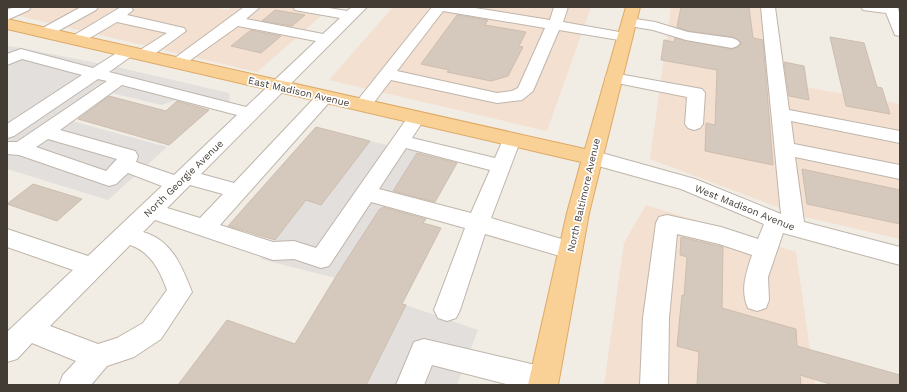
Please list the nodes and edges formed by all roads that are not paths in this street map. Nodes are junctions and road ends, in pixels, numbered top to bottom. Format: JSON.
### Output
{"nodes":[{"id":1,"x":24,"y":7,"type":"edge"},
{"id":2,"x":91,"y":7,"type":"edge"},
{"id":3,"x":132,"y":7,"type":"edge"},
{"id":4,"x":253,"y":7,"type":"edge"},
{"id":5,"x":300,"y":7,"type":"edge"},
{"id":6,"x":439,"y":7,"type":"edge"},
{"id":7,"x":443,"y":7,"type":"edge"},
{"id":8,"x":561,"y":7,"type":"edge"},
{"id":9,"x":768,"y":7,"type":"edge"},
{"id":10,"x":868,"y":7,"type":"edge"},
{"id":11,"x":890,"y":9,"type":"edge"},
{"id":12,"x":355,"y":12,"type":"edge"},
{"id":13,"x":7,"y":16,"type":"edge"},
{"id":14,"x":115,"y":17,"type":"junction"},
{"id":15,"x":234,"y":21,"type":"junction"},
{"id":16,"x":629,"y":22,"type":"edge"},
{"id":17,"x":7,"y":24,"type":"edge"},
{"id":18,"x":555,"y":26,"type":"junction"},
{"id":19,"x":900,"y":32,"type":"edge"},
{"id":20,"x":47,"y":34,"type":"junction"},
{"id":21,"x":326,"y":39,"type":"junction"},
{"id":22,"x":76,"y":40,"type":"junction"},
{"id":23,"x":732,"y":43,"type":"dead end"},
{"id":24,"x":136,"y":54,"type":"junction"},
{"id":25,"x":9,"y":57,"type":"edge"},
{"id":26,"x":176,"y":63,"type":"junction"},
{"id":27,"x":95,"y":74,"type":"junction"},
{"id":28,"x":388,"y":74,"type":"junction"},
{"id":29,"x":613,"y":78,"type":"junction"},
{"id":30,"x":119,"y":80,"type":"junction"},
{"id":31,"x":278,"y":86,"type":"junction"},
{"id":32,"x":325,"y":97,"type":"junction"},
{"id":33,"x":363,"y":105,"type":"junction"},
{"id":34,"x":250,"y":113,"type":"junction"},
{"id":35,"x":781,"y":114,"type":"junction"},
{"id":36,"x":416,"y":118,"type":"junction"},
{"id":37,"x":694,"y":124,"type":"dead end"},
{"id":38,"x":7,"y":132,"type":"edge"},
{"id":39,"x":45,"y":132,"type":"junction"},
{"id":40,"x":900,"y":137,"type":"edge"},
{"id":41,"x":512,"y":139,"type":"junction"},
{"id":42,"x":401,"y":140,"type":"junction"},
{"id":43,"x":14,"y":149,"type":"edge"},
{"id":44,"x":785,"y":149,"type":"junction"},
{"id":45,"x":591,"y":157,"type":"junction"},
{"id":46,"x":124,"y":165,"type":"junction"},
{"id":47,"x":501,"y":166,"type":"junction"},
{"id":48,"x":900,"y":172,"type":"edge"},
{"id":49,"x":181,"y":181,"type":"junction"},
{"id":50,"x":238,"y":191,"type":"junction"},
{"id":51,"x":366,"y":193,"type":"junction"},
{"id":52,"x":150,"y":210,"type":"junction"},
{"id":53,"x":478,"y":223,"type":"junction"},
{"id":54,"x":785,"y":224,"type":"junction"},
{"id":55,"x":204,"y":228,"type":"junction"},
{"id":56,"x":125,"y":235,"type":"junction"},
{"id":57,"x":7,"y":238,"type":"edge"},
{"id":58,"x":570,"y":250,"type":"junction"},
{"id":59,"x":766,"y":251,"type":"junction"},
{"id":60,"x":900,"y":256,"type":"edge"},
{"id":61,"x":91,"y":267,"type":"junction"},
{"id":62,"x":757,"y":300,"type":"dead end"},
{"id":63,"x":447,"y":310,"type":"dead end"},
{"id":64,"x":28,"y":329,"type":"junction"},
{"id":65,"x":7,"y":349,"type":"edge"},
{"id":66,"x":98,"y":358,"type":"junction"},
{"id":67,"x":544,"y":382,"type":"edge"},
{"id":68,"x":73,"y":385,"type":"edge"},
{"id":69,"x":410,"y":385,"type":"edge"},
{"id":70,"x":654,"y":385,"type":"edge"}],
"edges":[{"from":1,"to":13,"type":"street"},
{"from":2,"to":20,"type":"street"},
{"from":3,"to":14,"type":"street"},
{"from":4,"to":15,"type":"street"},
{"from":5,"to":12,"type":"street"},
{"from":6,"to":28,"type":"street"},
{"from":7,"to":18,"type":"street"},
{"from":8,"to":18,"type":"street"},
{"from":9,"to":35,"type":"street"},
{"from":10,"to":11,"type":"street"},
{"from":11,"to":19,"type":"street"},
{"from":12,"to":21,"type":"street","name":"North Georgie Avenue"},
{"from":14,"to":22,"type":"street"},
{"from":14,"to":24,"type":"street"},
{"from":15,"to":21,"type":"street"},
{"from":15,"to":26,"type":"street"},
{"from":16,"to":18,"type":"street"},
{"from":16,"to":23,"type":"street"},
{"from":16,"to":29,"type":"main road","name":"North Baltimore Avenue"},
{"from":17,"to":20,"type":"main road","name":"East Madison Avenue"},
{"from":18,"to":28,"type":"street"},
{"from":20,"to":22,"type":"main road","name":"East Madison Avenue"},
{"from":20,"to":25,"type":"street"},
{"from":21,"to":31,"type":"street","name":"North Georgie Avenue"},
{"from":22,"to":24,"type":"main road","name":"East Madison Avenue"},
{"from":24,"to":26,"type":"main road","name":"East Madison Avenue"},
{"from":24,"to":27,"type":"street"},
{"from":25,"to":27,"type":"street"},
{"from":26,"to":31,"type":"main road","name":"East Madison Avenue"},
{"from":27,"to":30,"type":"street"},
{"from":27,"to":38,"type":"street"},
{"from":28,"to":33,"type":"street"},
{"from":29,"to":37,"type":"street"},
{"from":29,"to":45,"type":"main road","name":"North Baltimore Avenue"},
{"from":30,"to":34,"type":"street"},
{"from":30,"to":39,"type":"street"},
{"from":31,"to":32,"type":"main road","name":"East Madison Avenue"},
{"from":31,"to":34,"type":"street","name":"North Georgie Avenue"},
{"from":32,"to":33,"type":"main road","name":"East Madison Avenue"},
{"from":32,"to":50,"type":"street"},
{"from":33,"to":36,"type":"main road","name":"East Madison Avenue"},
{"from":34,"to":49,"type":"street","name":"North Georgie Avenue"},
{"from":35,"to":40,"type":"street"},
{"from":35,"to":44,"type":"street"},
{"from":36,"to":41,"type":"main road","name":"East Madison Avenue"},
{"from":36,"to":42,"type":"street"},
{"from":39,"to":43,"type":"street"},
{"from":39,"to":46,"type":"street"},
{"from":41,"to":45,"type":"main road","name":"East Madison Avenue"},
{"from":41,"to":47,"type":"street"},
{"from":42,"to":47,"type":"street"},
{"from":42,"to":51,"type":"street"},
{"from":43,"to":46,"type":"street"},
{"from":44,"to":48,"type":"street"},
{"from":44,"to":54,"type":"street"},
{"from":45,"to":54,"type":"street","name":"West Madison Avenue"},
{"from":45,"to":58,"type":"main road","name":"North Baltimore Avenue"},
{"from":46,"to":49,"type":"street"},
{"from":47,"to":53,"type":"street"},
{"from":49,"to":50,"type":"street"},
{"from":49,"to":52,"type":"street","name":"North Georgie Avenue"},
{"from":50,"to":55,"type":"street"},
{"from":51,"to":53,"type":"street"},
{"from":51,"to":55,"type":"street"},
{"from":52,"to":55,"type":"street"},
{"from":52,"to":56,"type":"street","name":"North Georgie Avenue"},
{"from":53,"to":58,"type":"street"},
{"from":53,"to":63,"type":"street"},
{"from":54,"to":59,"type":"street"},
{"from":54,"to":60,"type":"street","name":"West Madison Avenue"},
{"from":56,"to":61,"type":"street","name":"North Georgie Avenue"},
{"from":56,"to":66,"type":"street"},
{"from":57,"to":61,"type":"street"},
{"from":58,"to":67,"type":"main road","name":"North Baltimore Avenue"},
{"from":59,"to":62,"type":"street"},
{"from":59,"to":70,"type":"street"},
{"from":61,"to":64,"type":"street","name":"North Georgie Avenue"},
{"from":64,"to":65,"type":"street","name":"North Georgie Avenue"},
{"from":64,"to":66,"type":"street"},
{"from":66,"to":68,"type":"street"},
{"from":67,"to":69,"type":"street"}]}
